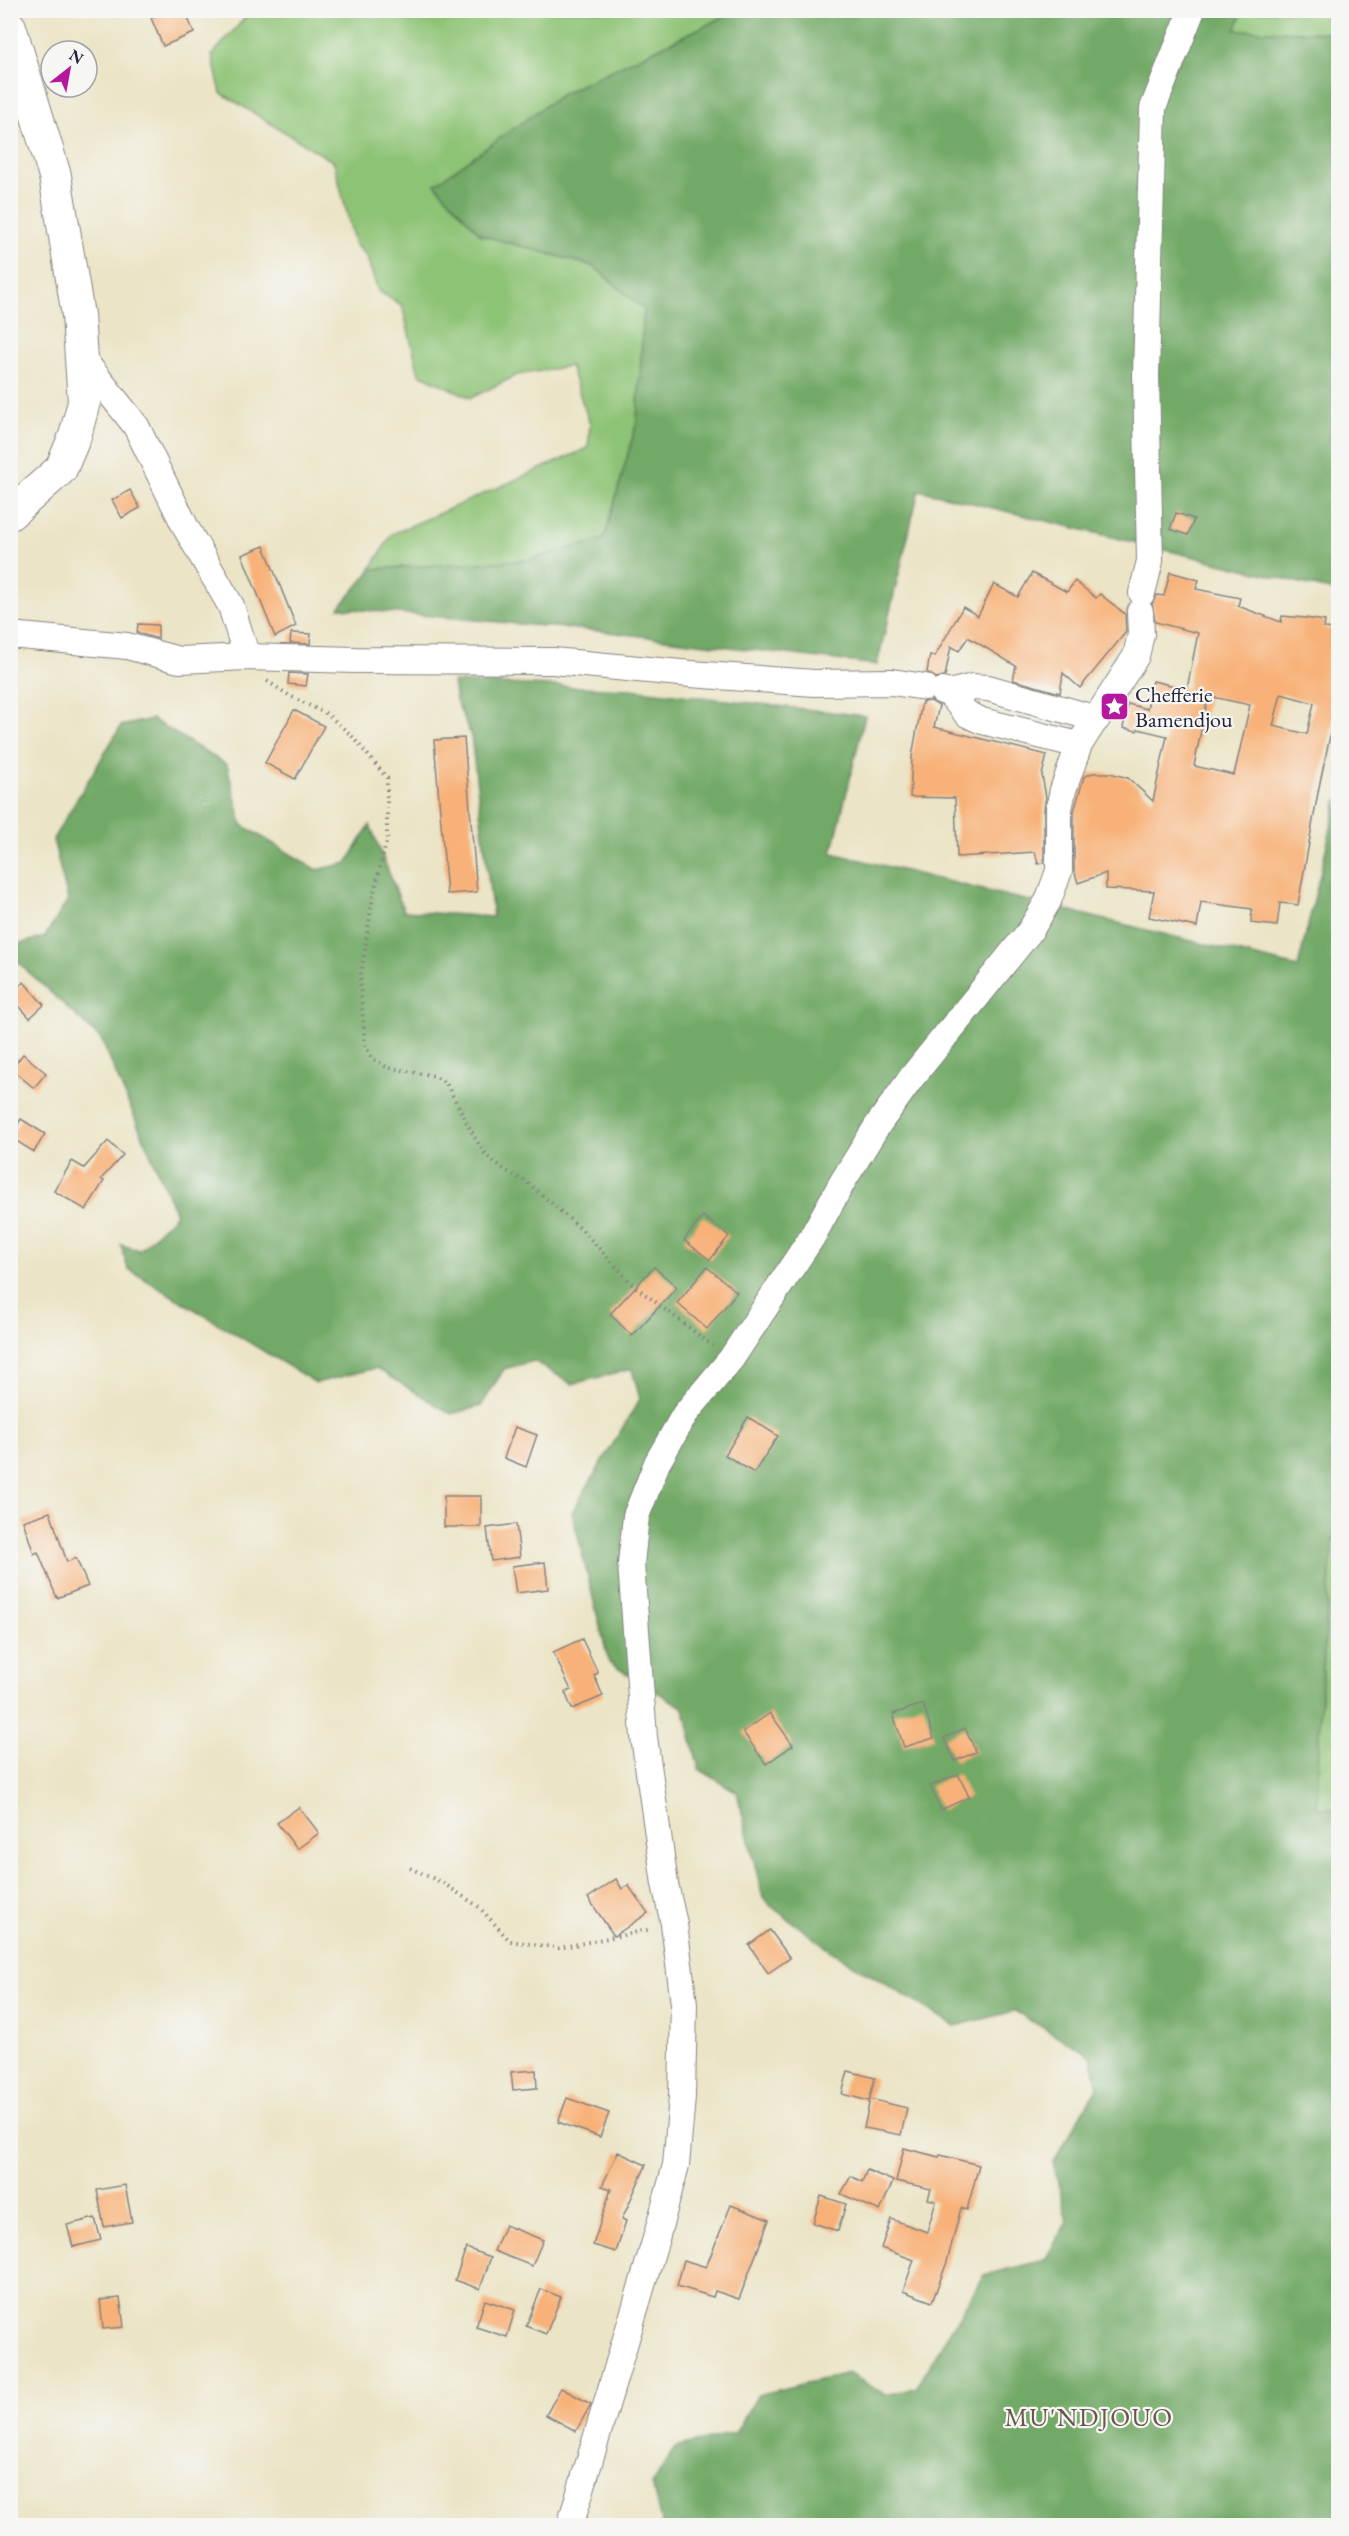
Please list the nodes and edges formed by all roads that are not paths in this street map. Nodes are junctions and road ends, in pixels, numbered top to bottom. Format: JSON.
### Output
{"nodes":[{"id":1,"x":1192,"y":10,"type":"edge"},
{"id":2,"x":10,"y":27,"type":"edge"},
{"id":3,"x":82,"y":358,"type":"junction"},
{"id":4,"x":10,"y":514,"type":"edge"},
{"id":5,"x":10,"y":635,"type":"edge"},
{"id":6,"x":247,"y":657,"type":"junction"},
{"id":7,"x":939,"y":691,"type":"junction"},
{"id":8,"x":1097,"y":719,"type":"junction"},
{"id":9,"x":1079,"y":745,"type":"junction"},
{"id":10,"x":570,"y":2526,"type":"edge"}],
"edges":[{"from":1,"to":8,"type":"street"},
{"from":2,"to":3,"type":"main road"},
{"from":3,"to":4,"type":"main road"},
{"from":3,"to":6,"type":"street"},
{"from":5,"to":6,"type":"street"},
{"from":6,"to":7,"type":"street"},
{"from":7,"to":8,"type":"street"},
{"from":7,"to":9,"type":"street"},
{"from":8,"to":9,"type":"street"},
{"from":9,"to":10,"type":"street"}]}
